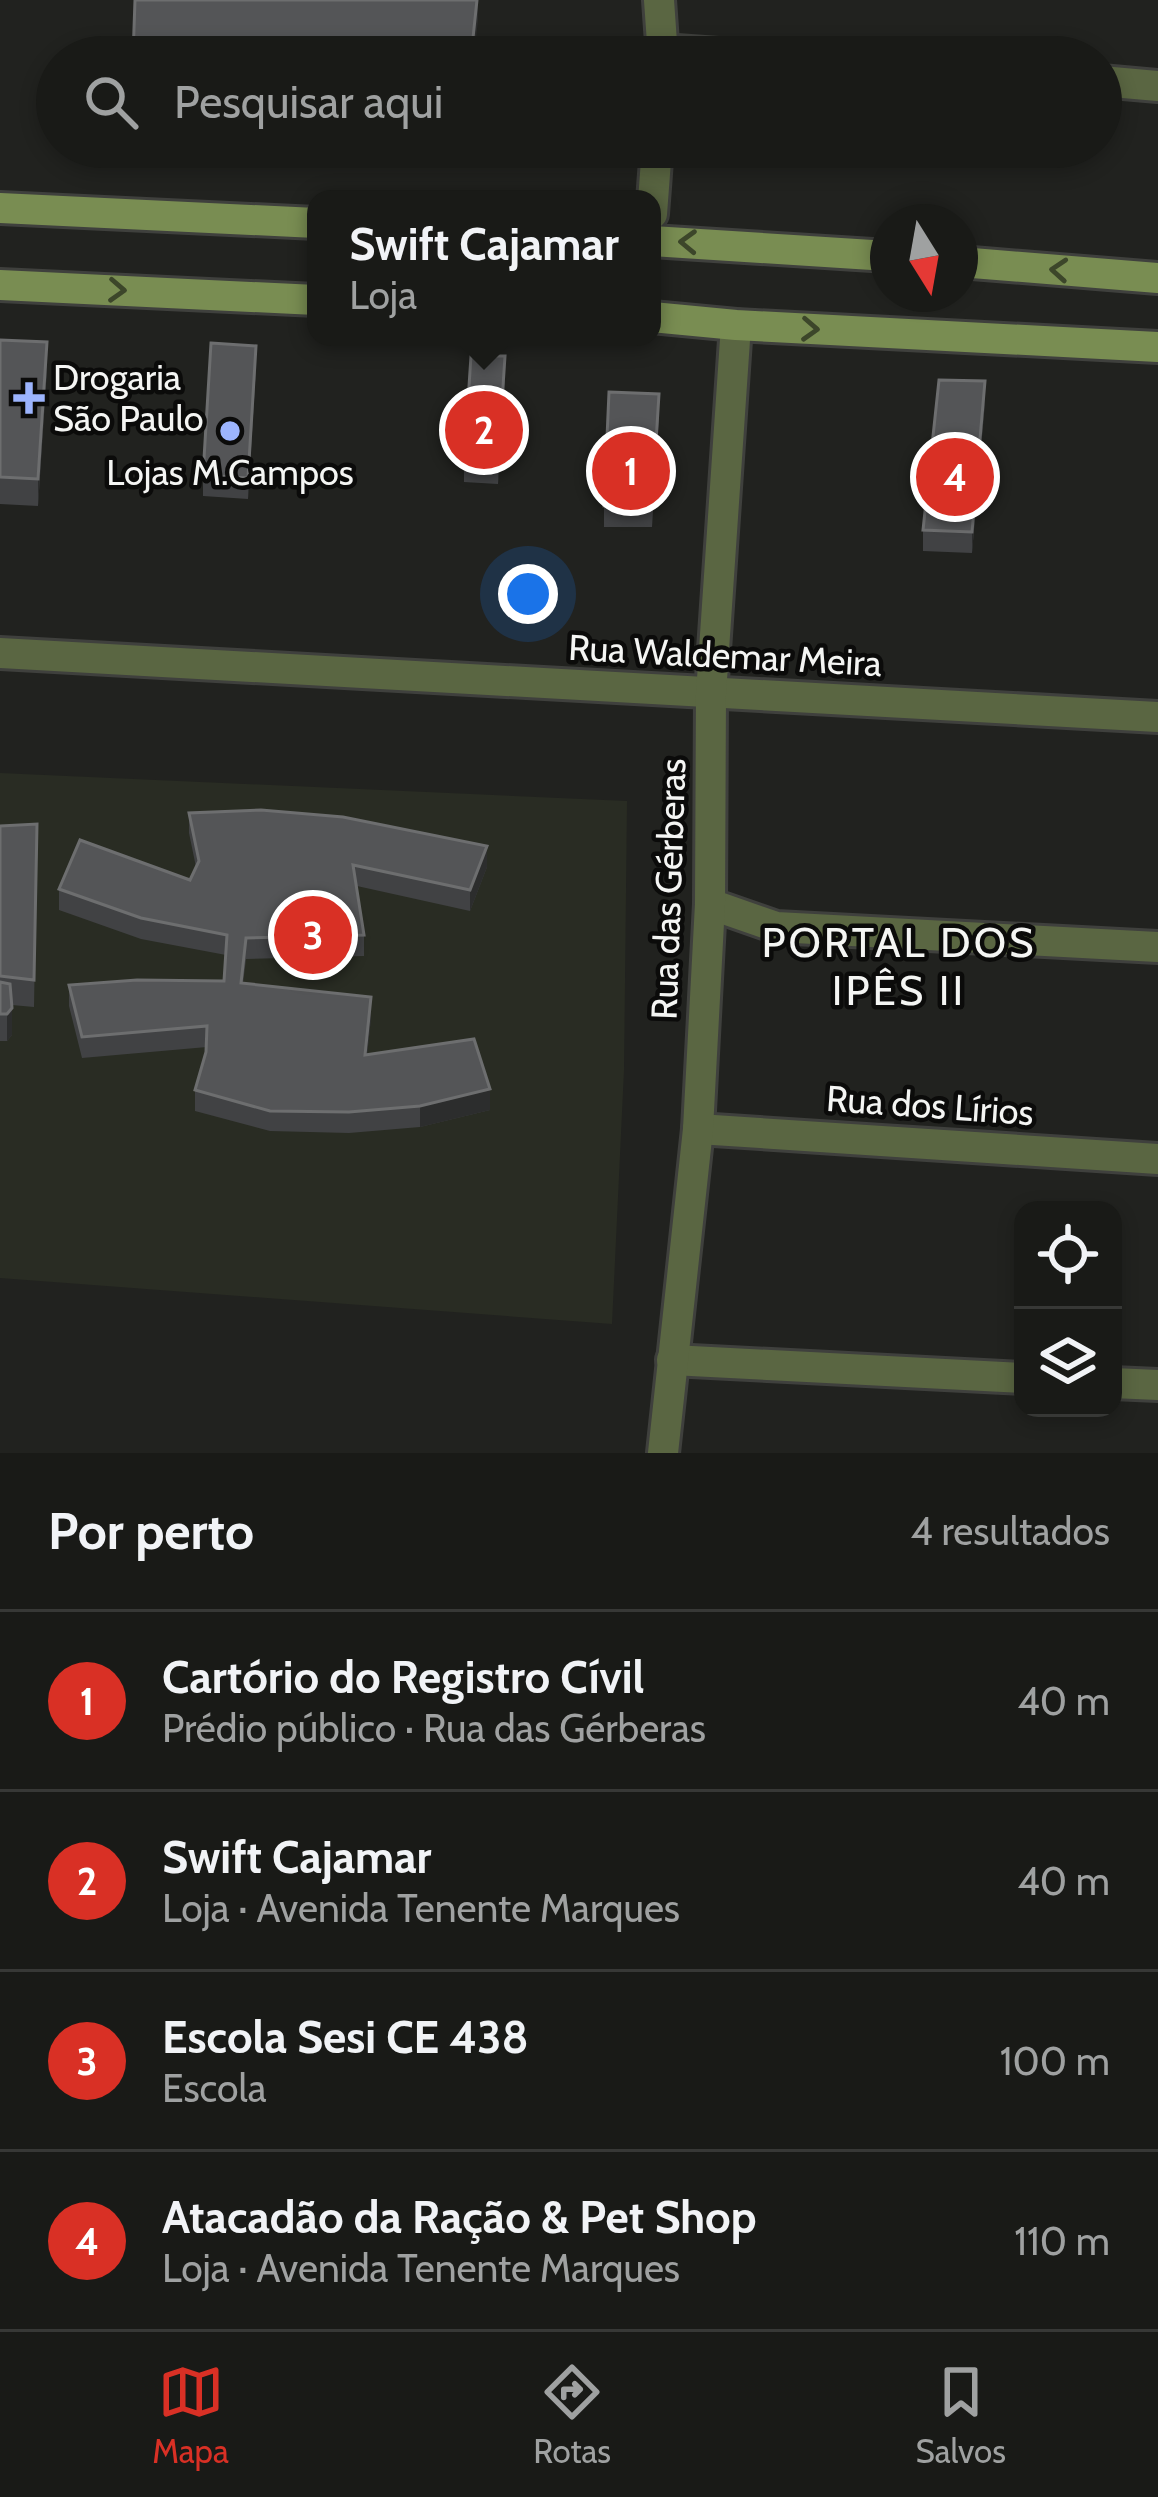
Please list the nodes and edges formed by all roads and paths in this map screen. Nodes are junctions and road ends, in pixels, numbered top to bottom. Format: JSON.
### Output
{"nodes":[{"id":1,"x":659,"y":0,"type":"edge"},
{"id":2,"x":662,"y":36,"type":"edge"},
{"id":3,"x":1122,"y":83,"type":"edge"},
{"id":4,"x":1158,"y":86,"type":"edge"},
{"id":5,"x":0,"y":208,"type":"edge"},
{"id":6,"x":307,"y":223,"type":"edge"},
{"id":7,"x":661,"y":242,"type":"edge"},
{"id":8,"x":870,"y":255,"type":"edge"},
{"id":9,"x":978,"y":263,"type":"edge"},
{"id":10,"x":1158,"y":278,"type":"edge"},
{"id":11,"x":0,"y":285,"type":"edge"},
{"id":12,"x":307,"y":300,"type":"edge"},
{"id":13,"x":661,"y":318,"type":"edge"},
{"id":14,"x":736,"y":325,"type":"junction"},
{"id":15,"x":1158,"y":347,"type":"edge"},
{"id":16,"x":0,"y":653,"type":"edge"},
{"id":17,"x":711,"y":694,"type":"junction"},
{"id":18,"x":1158,"y":717,"type":"edge"},
{"id":19,"x":710,"y":904,"type":"junction"},
{"id":20,"x":1158,"y":947,"type":"edge"},
{"id":21,"x":698,"y":1129,"type":"junction"},
{"id":22,"x":1158,"y":1159,"type":"edge"},
{"id":23,"x":672,"y":1360,"type":"junction"},
{"id":24,"x":1014,"y":1378,"type":"edge"},
{"id":25,"x":1122,"y":1383,"type":"edge"},
{"id":26,"x":1158,"y":1385,"type":"edge"},
{"id":27,"x":664,"y":1453,"type":"edge"}],
"edges":[{"from":1,"to":2,"type":"street"},
{"from":3,"to":4,"type":"street"},
{"from":5,"to":6,"type":"main road"},
{"from":8,"to":7,"type":"main road","one_way":true},
{"from":10,"to":9,"type":"main road","one_way":true},
{"from":11,"to":12,"type":"main road","one_way":true},
{"from":13,"to":14,"type":"main road"},
{"from":14,"to":15,"type":"main road","one_way":true},
{"from":14,"to":17,"type":"street","name":"Rua das Gérberas"},
{"from":16,"to":17,"type":"street","name":"Rua Waldemar Meira"},
{"from":17,"to":18,"type":"street","name":"Rua Waldemar Meira"},
{"from":17,"to":19,"type":"street","name":"Rua das Gérberas"},
{"from":19,"to":20,"type":"street"},
{"from":19,"to":21,"type":"street","name":"Rua das Gérberas"},
{"from":21,"to":22,"type":"street","name":"Rua dos Lírios"},
{"from":21,"to":23,"type":"street","name":"Rua das Gérberas"},
{"from":23,"to":24,"type":"street"},
{"from":23,"to":27,"type":"street","name":"Rua das Gérberas"},
{"from":25,"to":26,"type":"street"}]}
